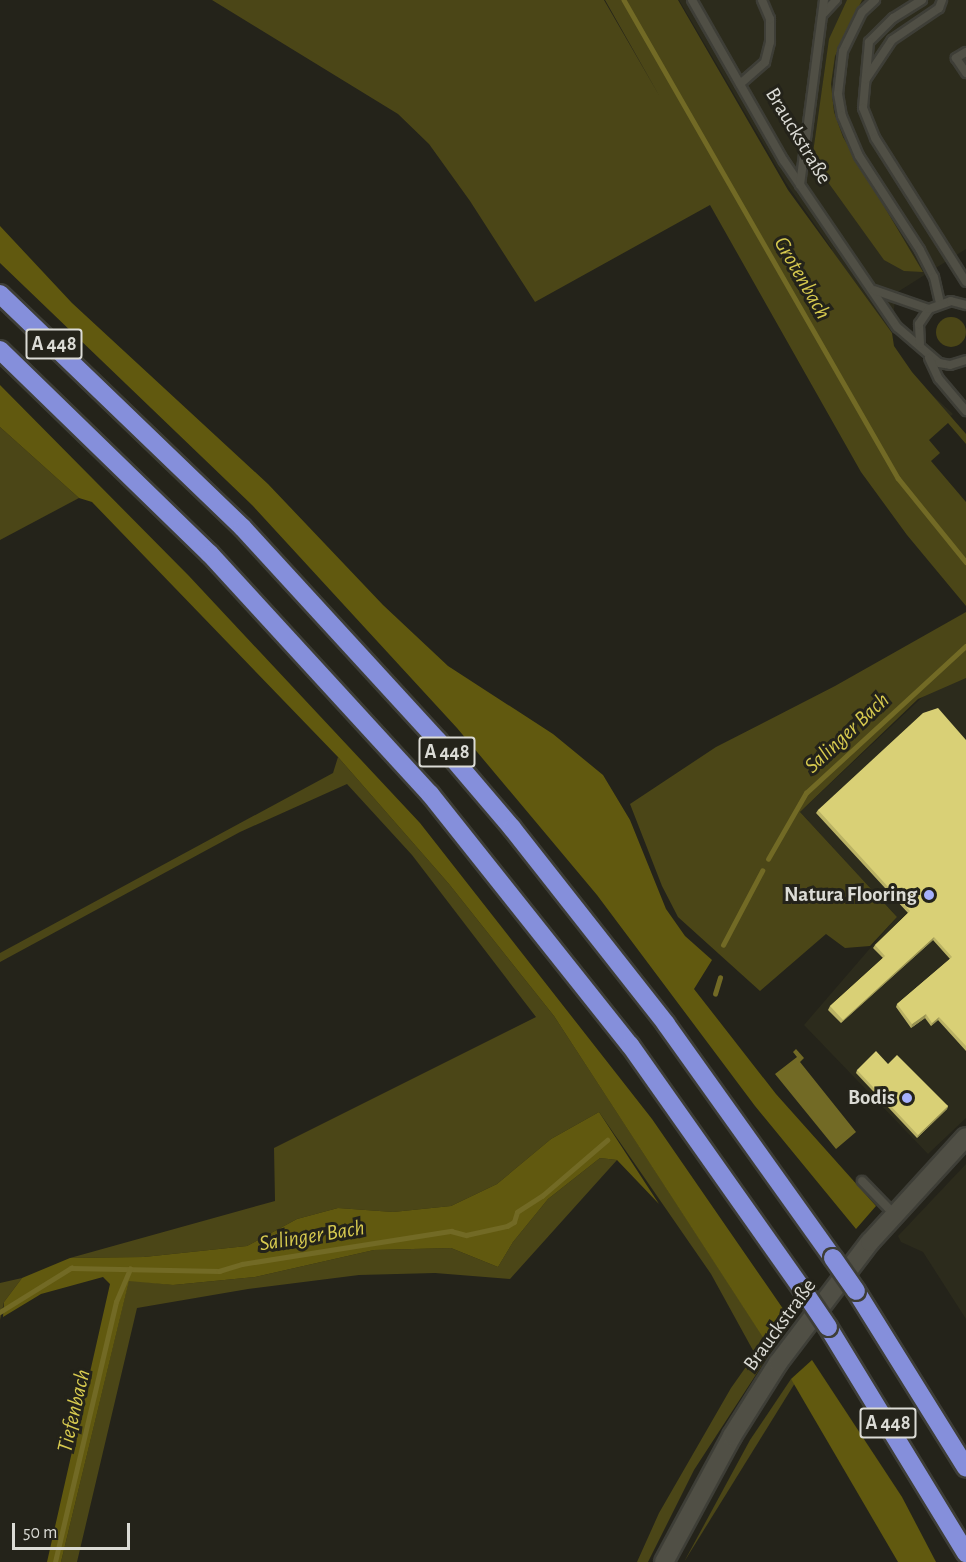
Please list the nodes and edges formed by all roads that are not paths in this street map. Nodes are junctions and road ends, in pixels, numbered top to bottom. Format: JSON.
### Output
{"nodes":[{"id":1,"x":692,"y":0,"type":"edge"},
{"id":2,"x":762,"y":0,"type":"edge"},
{"id":3,"x":824,"y":0,"type":"edge"},
{"id":4,"x":836,"y":0,"type":"edge"},
{"id":5,"x":875,"y":0,"type":"edge"},
{"id":6,"x":922,"y":0,"type":"edge"},
{"id":7,"x":942,"y":0,"type":"edge"},
{"id":8,"x":823,"y":14,"type":"junction"},
{"id":9,"x":966,"y":52,"type":"edge"},
{"id":10,"x":966,"y":73,"type":"edge"},
{"id":11,"x":864,"y":83,"type":"junction"},
{"id":12,"x":740,"y":84,"type":"junction"},
{"id":13,"x":800,"y":185,"type":"junction"},
{"id":14,"x":966,"y":282,"type":"edge"},
{"id":15,"x":874,"y":290,"type":"junction"},
{"id":16,"x":0,"y":294,"type":"edge"},
{"id":17,"x":940,"y":302,"type":"junction"},
{"id":18,"x":966,"y":305,"type":"edge"},
{"id":19,"x":929,"y":309,"type":"junction"},
{"id":20,"x":920,"y":344,"type":"junction"},
{"id":21,"x":0,"y":350,"type":"edge"},
{"id":22,"x":929,"y":356,"type":"junction"},
{"id":23,"x":966,"y":360,"type":"edge"},
{"id":24,"x":966,"y":411,"type":"edge"},
{"id":25,"x":966,"y":1137,"type":"edge"},
{"id":26,"x":862,"y":1181,"type":"dead end"},
{"id":27,"x":894,"y":1214,"type":"junction"},
{"id":28,"x":966,"y":1468,"type":"edge"},
{"id":29,"x":966,"y":1553,"type":"edge"},
{"id":30,"x":664,"y":1562,"type":"edge"}],
"edges":[{"from":1,"to":12,"type":"lane","name":"Brauckstraße"},
{"from":2,"to":12,"type":"lane"},
{"from":3,"to":8,"type":"lane"},
{"from":4,"to":8,"type":"lane"},
{"from":5,"to":17,"type":"lane"},
{"from":6,"to":11,"type":"lane"},
{"from":7,"to":11,"type":"lane"},
{"from":8,"to":13,"type":"lane"},
{"from":9,"to":10,"type":"lane"},
{"from":11,"to":14,"type":"lane"},
{"from":12,"to":13,"type":"lane","name":"Brauckstraße"},
{"from":13,"to":15,"type":"lane","name":"Brauckstraße"},
{"from":15,"to":19,"type":"lane"},
{"from":15,"to":20,"type":"lane","name":"Brauckstraße"},
{"from":16,"to":28,"type":"highway","number":"A 448","bridge":true},
{"from":17,"to":18,"type":"lane"},
{"from":17,"to":19,"type":"lane"},
{"from":19,"to":20,"type":"lane"},
{"from":20,"to":22,"type":"lane","name":"Brauckstraße"},
{"from":21,"to":29,"type":"highway","number":"A 448","bridge":true},
{"from":22,"to":23,"type":"lane"},
{"from":22,"to":24,"type":"lane","name":"Brauckstraße"},
{"from":25,"to":27,"type":"street","name":"Brauckstraße"},
{"from":26,"to":27,"type":"lane"},
{"from":27,"to":30,"type":"street","name":"Brauckstraße"}]}
